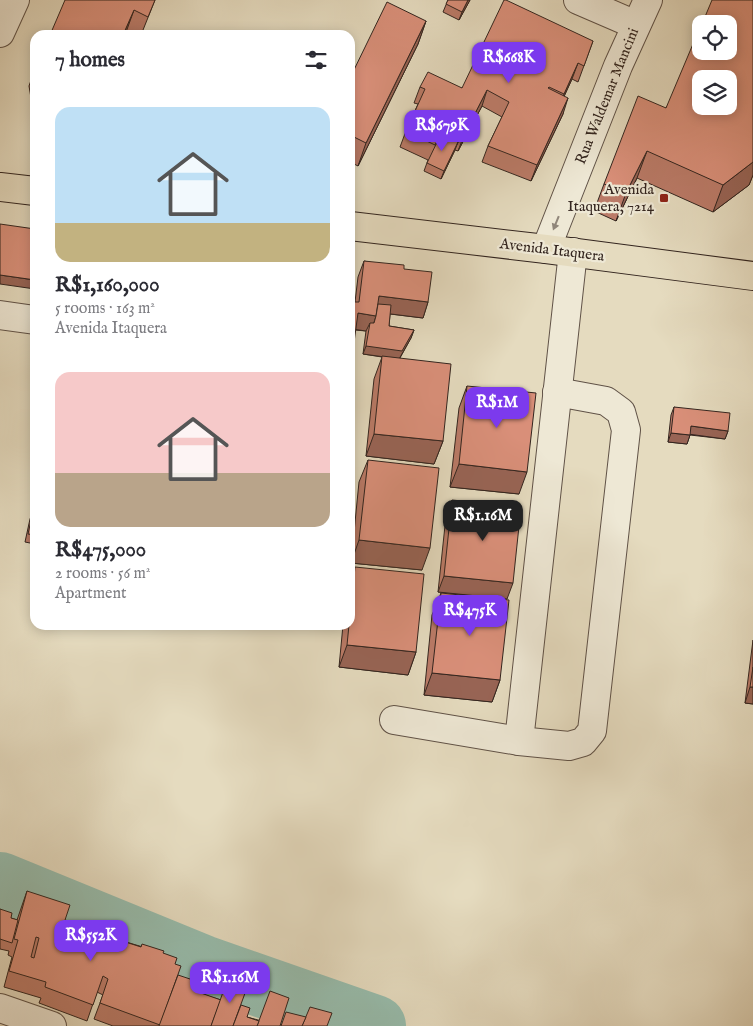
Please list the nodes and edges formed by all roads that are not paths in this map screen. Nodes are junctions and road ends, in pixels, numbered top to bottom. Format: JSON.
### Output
{"nodes":[{"id":1,"x":15,"y":0,"type":"edge"},
{"id":2,"x":578,"y":0,"type":"edge"},
{"id":3,"x":648,"y":0,"type":"edge"},
{"id":4,"x":636,"y":25,"type":"junction"},
{"id":5,"x":0,"y":33,"type":"edge"},
{"id":6,"x":0,"y":187,"type":"edge"},
{"id":7,"x":30,"y":190,"type":"edge"},
{"id":8,"x":355,"y":227,"type":"edge"},
{"id":9,"x":546,"y":249,"type":"junction"},
{"id":10,"x":573,"y":252,"type":"junction"},
{"id":11,"x":753,"y":276,"type":"edge"},
{"id":12,"x":0,"y":315,"type":"edge"},
{"id":13,"x":30,"y":319,"type":"edge"},
{"id":14,"x":557,"y":392,"type":"junction"},
{"id":15,"x":394,"y":720,"type":"dead end"},
{"id":16,"x":519,"y":741,"type":"junction"},
{"id":17,"x":0,"y":1008,"type":"edge"},
{"id":18,"x":52,"y":1026,"type":"edge"}],
"edges":[{"from":1,"to":5,"type":"street"},
{"from":2,"to":4,"type":"street"},
{"from":3,"to":4,"type":"street","name":"Rua Waldemar Mancini"},
{"from":4,"to":9,"type":"street","name":"Rua Waldemar Mancini","one_way":true},
{"from":6,"to":7,"type":"main road"},
{"from":8,"to":9,"type":"main road","name":"Avenida Itaquera"},
{"from":9,"to":10,"type":"main road","name":"Avenida Itaquera"},
{"from":10,"to":11,"type":"main road","name":"Avenida Itaquera"},
{"from":10,"to":14,"type":"street"},
{"from":12,"to":13,"type":"street"},
{"from":14,"to":16,"type":"street"},
{"from":14,"to":16,"type":"street"},
{"from":15,"to":16,"type":"street"},
{"from":17,"to":18,"type":"street"}]}
